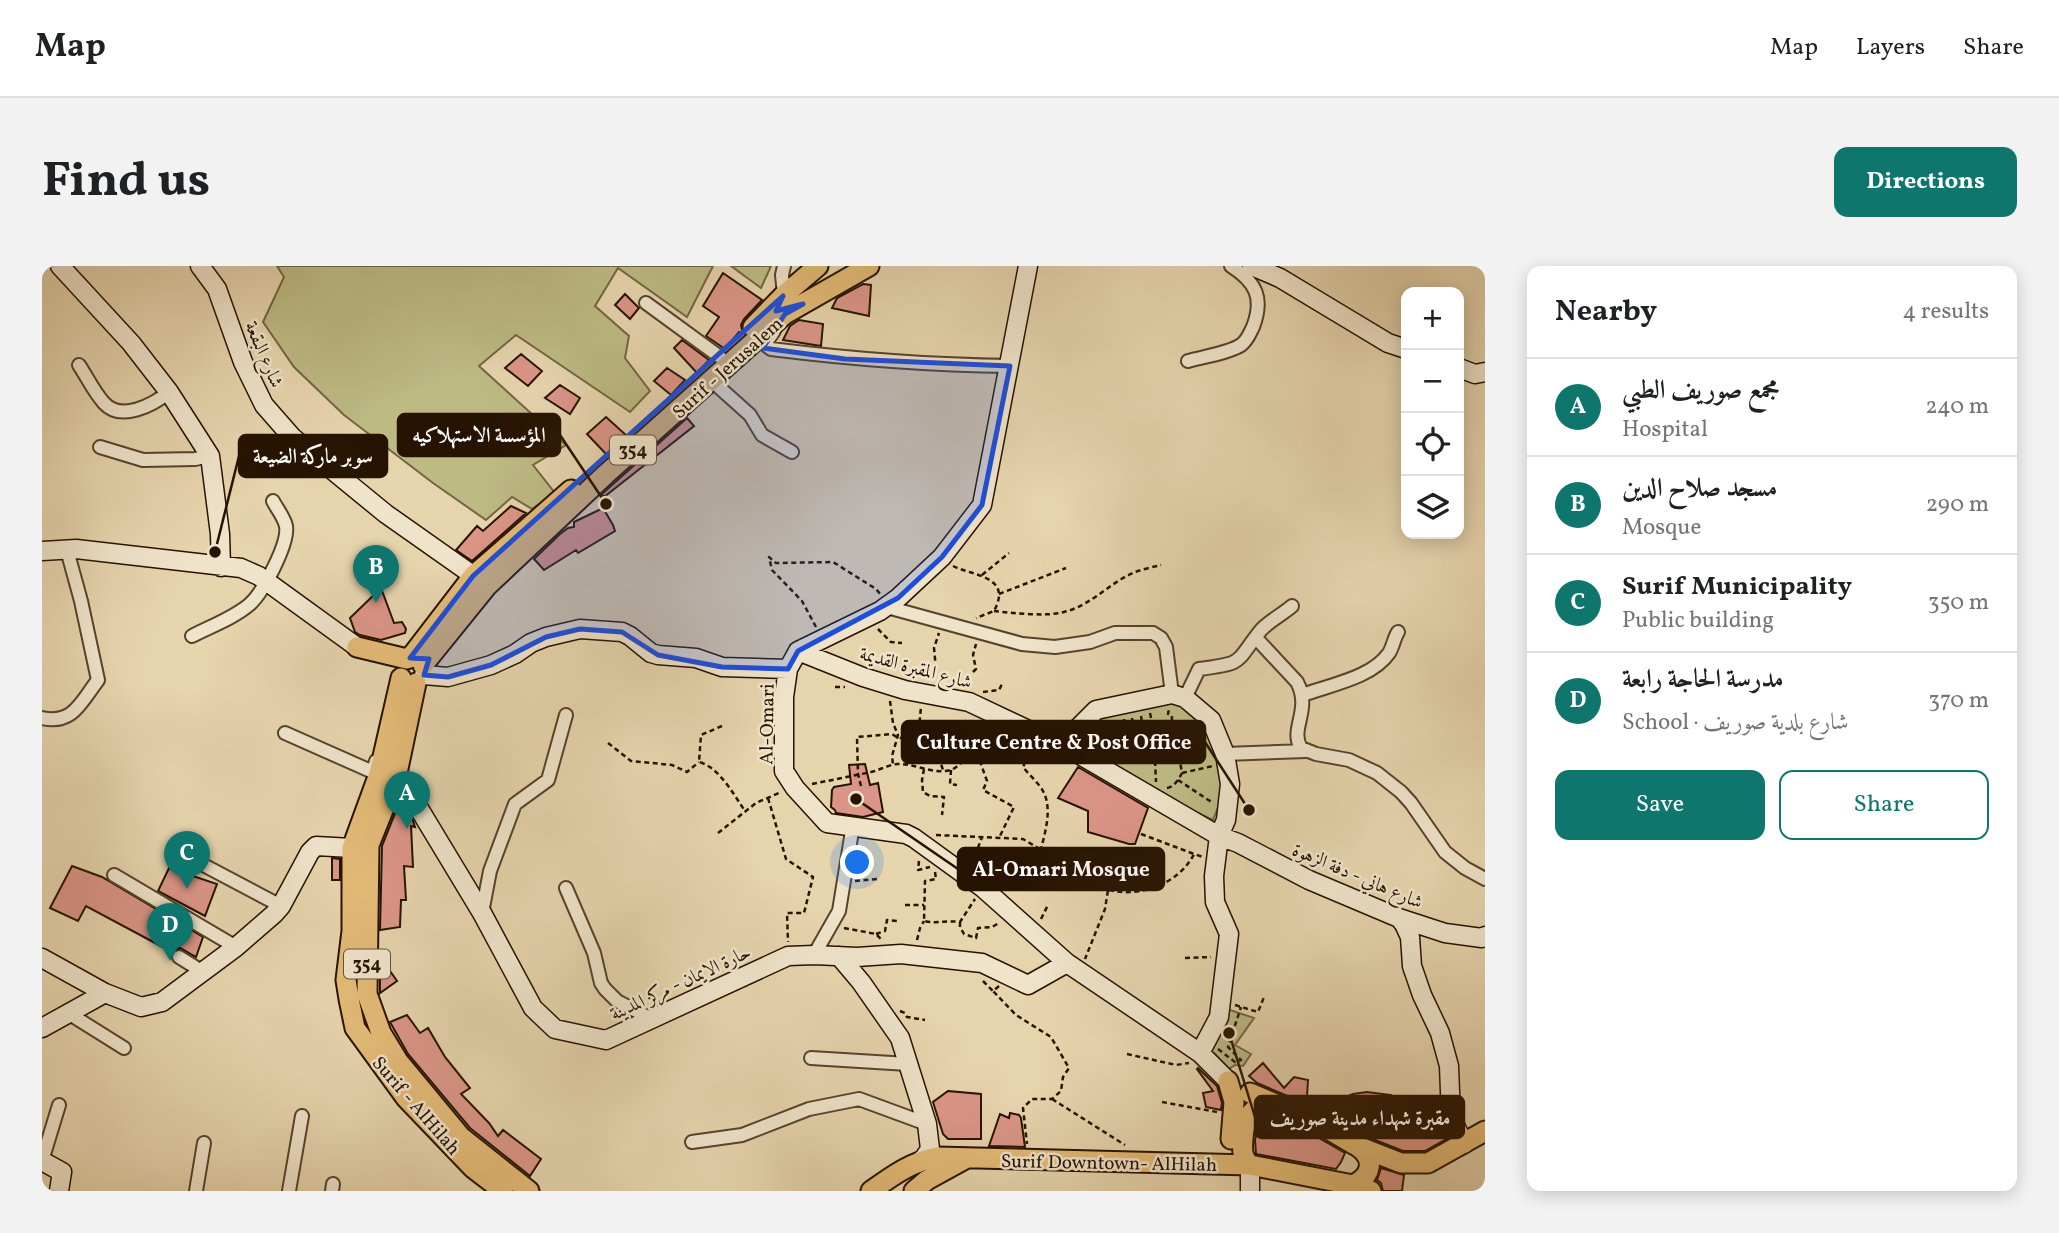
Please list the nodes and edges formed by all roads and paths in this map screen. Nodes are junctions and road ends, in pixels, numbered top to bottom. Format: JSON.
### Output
{"nodes":[{"id":1,"x":60,"y":266,"type":"edge"},
{"id":2,"x":201,"y":266,"type":"edge"},
{"id":3,"x":784,"y":266,"type":"edge"},
{"id":4,"x":818,"y":266,"type":"edge"},
{"id":5,"x":869,"y":266,"type":"edge"},
{"id":6,"x":1028,"y":266,"type":"edge"},
{"id":7,"x":1231,"y":266,"type":"edge"},
{"id":8,"x":1252,"y":266,"type":"edge"},
{"id":9,"x":784,"y":302,"type":"junction"},
{"id":10,"x":646,"y":303,"type":"dead end"},
{"id":11,"x":1401,"y":347,"type":"edge"},
{"id":12,"x":720,"y":357,"type":"junction"},
{"id":13,"x":1188,"y":360,"type":"dead end"},
{"id":14,"x":79,"y":365,"type":"dead end"},
{"id":15,"x":1010,"y":366,"type":"junction"},
{"id":16,"x":1464,"y":370,"type":"edge"},
{"id":17,"x":1485,"y":372,"type":"edge"},
{"id":18,"x":712,"y":381,"type":"junction"},
{"id":19,"x":169,"y":392,"type":"junction"},
{"id":20,"x":100,"y":447,"type":"dead end"},
{"id":21,"x":792,"y":452,"type":"dead end"},
{"id":22,"x":210,"y":456,"type":"junction"},
{"id":23,"x":273,"y":501,"type":"dead end"},
{"id":24,"x":67,"y":550,"type":"junction"},
{"id":25,"x":42,"y":551,"type":"edge"},
{"id":26,"x":1009,"y":553,"type":"dead end"},
{"id":27,"x":942,"y":557,"type":"junction"},
{"id":28,"x":1161,"y":565,"type":"dead end"},
{"id":29,"x":221,"y":566,"type":"junction"},
{"id":30,"x":1066,"y":568,"type":"dead end"},
{"id":31,"x":982,"y":575,"type":"junction"},
{"id":32,"x":266,"y":581,"type":"junction"},
{"id":33,"x":480,"y":581,"type":"junction"},
{"id":34,"x":999,"y":594,"type":"junction"},
{"id":35,"x":885,"y":602,"type":"junction"},
{"id":36,"x":1292,"y":606,"type":"dead end"},
{"id":37,"x":994,"y":611,"type":"junction"},
{"id":38,"x":975,"y":619,"type":"dead end"},
{"id":39,"x":872,"y":623,"type":"dead end"},
{"id":40,"x":940,"y":631,"type":"dead end"},
{"id":41,"x":823,"y":632,"type":"dead end"},
{"id":42,"x":1398,"y":632,"type":"dead end"},
{"id":43,"x":192,"y":636,"type":"dead end"},
{"id":44,"x":1256,"y":638,"type":"junction"},
{"id":45,"x":977,"y":639,"type":"dead end"},
{"id":46,"x":902,"y":643,"type":"dead end"},
{"id":47,"x":357,"y":647,"type":"joint"},
{"id":48,"x":798,"y":651,"type":"junction"},
{"id":49,"x":788,"y":669,"type":"junction"},
{"id":50,"x":936,"y":669,"type":"dead end"},
{"id":51,"x":411,"y":670,"type":"junction"},
{"id":52,"x":973,"y":672,"type":"dead end"},
{"id":53,"x":892,"y":691,"type":"dead end"},
{"id":54,"x":1303,"y":695,"type":"junction"},
{"id":55,"x":1179,"y":703,"type":"junction"},
{"id":56,"x":921,"y":707,"type":"dead end"},
{"id":57,"x":1115,"y":713,"type":"dead end"},
{"id":58,"x":566,"y":715,"type":"dead end"},
{"id":59,"x":42,"y":718,"type":"edge"},
{"id":60,"x":1114,"y":721,"type":"junction"},
{"id":61,"x":722,"y":726,"type":"dead end"},
{"id":62,"x":1171,"y":729,"type":"junction"},
{"id":63,"x":285,"y":733,"type":"dead end"},
{"id":64,"x":1210,"y":736,"type":"dead end"},
{"id":65,"x":898,"y":738,"type":"junction"},
{"id":66,"x":951,"y":740,"type":"dead end"},
{"id":67,"x":608,"y":743,"type":"dead end"},
{"id":68,"x":1039,"y":743,"type":"dead end"},
{"id":69,"x":932,"y":745,"type":"dead end"},
{"id":70,"x":1061,"y":745,"type":"junction"},
{"id":71,"x":384,"y":750,"type":"junction"},
{"id":72,"x":1306,"y":751,"type":"junction"},
{"id":73,"x":1179,"y":752,"type":"junction"},
{"id":74,"x":1029,"y":754,"type":"junction"},
{"id":75,"x":979,"y":757,"type":"junction"},
{"id":76,"x":1111,"y":758,"type":"junction"},
{"id":77,"x":1223,"y":759,"type":"junction"},
{"id":78,"x":1155,"y":761,"type":"junction"},
{"id":79,"x":699,"y":762,"type":"junction"},
{"id":80,"x":894,"y":765,"type":"junction"},
{"id":81,"x":924,"y":769,"type":"junction"},
{"id":82,"x":943,"y":770,"type":"junction"},
{"id":83,"x":951,"y":770,"type":"junction"},
{"id":84,"x":1182,"y":773,"type":"junction"},
{"id":85,"x":858,"y":774,"type":"junction"},
{"id":86,"x":396,"y":778,"type":"junction"},
{"id":87,"x":1178,"y":780,"type":"junction"},
{"id":88,"x":957,"y":785,"type":"dead end"},
{"id":89,"x":861,"y":786,"type":"dead end"},
{"id":90,"x":1157,"y":786,"type":"dead end"},
{"id":91,"x":795,"y":788,"type":"junction"},
{"id":92,"x":1161,"y":790,"type":"dead end"},
{"id":93,"x":768,"y":797,"type":"junction"},
{"id":94,"x":1221,"y":809,"type":"dead end"},
{"id":95,"x":745,"y":811,"type":"junction"},
{"id":96,"x":942,"y":815,"type":"dead end"},
{"id":97,"x":853,"y":825,"type":"junction"},
{"id":98,"x":718,"y":832,"type":"dead end"},
{"id":99,"x":1142,"y":834,"type":"dead end"},
{"id":100,"x":1219,"y":836,"type":"junction"},
{"id":101,"x":982,"y":837,"type":"junction"},
{"id":102,"x":914,"y":838,"type":"junction"},
{"id":103,"x":999,"y":838,"type":"junction"},
{"id":104,"x":352,"y":848,"type":"junction"},
{"id":105,"x":1041,"y":849,"type":"junction"},
{"id":106,"x":175,"y":850,"type":"dead end"},
{"id":107,"x":1194,"y":855,"type":"junction"},
{"id":108,"x":1205,"y":857,"type":"dead end"},
{"id":109,"x":972,"y":864,"type":"dead end"},
{"id":110,"x":114,"y":875,"type":"dead end"},
{"id":111,"x":877,"y":879,"type":"dead end"},
{"id":112,"x":1485,"y":879,"type":"edge"},
{"id":113,"x":848,"y":882,"type":"dead end"},
{"id":114,"x":566,"y":888,"type":"dead end"},
{"id":115,"x":1108,"y":890,"type":"junction"},
{"id":116,"x":979,"y":893,"type":"dead end"},
{"id":117,"x":905,"y":905,"type":"dead end"},
{"id":118,"x":924,"y":905,"type":"junction"},
{"id":119,"x":1048,"y":905,"type":"dead end"},
{"id":120,"x":281,"y":906,"type":"junction"},
{"id":121,"x":482,"y":913,"type":"junction"},
{"id":122,"x":1399,"y":918,"type":"junction"},
{"id":123,"x":1004,"y":919,"type":"dead end"},
{"id":124,"x":897,"y":921,"type":"dead end"},
{"id":125,"x":960,"y":922,"type":"junction"},
{"id":126,"x":1038,"y":925,"type":"dead end"},
{"id":127,"x":876,"y":934,"type":"dead end"},
{"id":128,"x":1485,"y":936,"type":"edge"},
{"id":129,"x":236,"y":947,"type":"junction"},
{"id":130,"x":788,"y":951,"type":"dead end"},
{"id":131,"x":814,"y":955,"type":"junction"},
{"id":132,"x":839,"y":956,"type":"junction"},
{"id":133,"x":179,"y":957,"type":"dead end"},
{"id":134,"x":1221,"y":957,"type":"dead end"},
{"id":135,"x":42,"y":958,"type":"edge"},
{"id":136,"x":1185,"y":958,"type":"dead end"},
{"id":137,"x":1072,"y":967,"type":"junction"},
{"id":138,"x":203,"y":972,"type":"junction"},
{"id":139,"x":1000,"y":986,"type":"dead end"},
{"id":140,"x":105,"y":993,"type":"junction"},
{"id":141,"x":1264,"y":997,"type":"dead end"},
{"id":142,"x":1221,"y":1001,"type":"junction"},
{"id":143,"x":1241,"y":1007,"type":"junction"},
{"id":144,"x":897,"y":1010,"type":"dead end"},
{"id":145,"x":68,"y":1013,"type":"junction"},
{"id":146,"x":650,"y":1018,"type":"junction"},
{"id":147,"x":925,"y":1020,"type":"dead end"},
{"id":148,"x":42,"y":1028,"type":"edge"},
{"id":149,"x":124,"y":1048,"type":"dead end"},
{"id":150,"x":1203,"y":1048,"type":"junction"},
{"id":151,"x":811,"y":1059,"type":"dead end"},
{"id":152,"x":908,"y":1064,"type":"junction"},
{"id":153,"x":1233,"y":1094,"type":"junction"},
{"id":154,"x":1052,"y":1099,"type":"junction"},
{"id":155,"x":1161,"y":1102,"type":"dead end"},
{"id":156,"x":1277,"y":1104,"type":"junction"},
{"id":157,"x":59,"y":1105,"type":"dead end"},
{"id":158,"x":302,"y":1116,"type":"dead end"},
{"id":159,"x":927,"y":1124,"type":"junction"},
{"id":160,"x":1485,"y":1131,"type":"edge"},
{"id":161,"x":692,"y":1142,"type":"dead end"},
{"id":162,"x":204,"y":1143,"type":"dead end"},
{"id":163,"x":1464,"y":1144,"type":"junction"},
{"id":164,"x":1355,"y":1145,"type":"junction"},
{"id":165,"x":1126,"y":1146,"type":"dead end"},
{"id":166,"x":968,"y":1158,"type":"junction"},
{"id":167,"x":1032,"y":1160,"type":"junction"},
{"id":168,"x":42,"y":1161,"type":"edge"},
{"id":169,"x":918,"y":1163,"type":"junction"},
{"id":170,"x":1228,"y":1164,"type":"junction"},
{"id":171,"x":1250,"y":1165,"type":"junction"},
{"id":172,"x":1360,"y":1189,"type":"edge"},
{"id":173,"x":60,"y":1191,"type":"edge"},
{"id":174,"x":196,"y":1191,"type":"edge"},
{"id":175,"x":289,"y":1191,"type":"edge"},
{"id":176,"x":503,"y":1191,"type":"edge"},
{"id":177,"x":528,"y":1191,"type":"edge"},
{"id":178,"x":871,"y":1191,"type":"edge"},
{"id":179,"x":914,"y":1191,"type":"edge"},
{"id":180,"x":1250,"y":1191,"type":"edge"}],
"edges":[{"from":1,"to":19,"type":"street"},
{"from":2,"to":33,"type":"street","name":"شارع البقعة"},
{"from":3,"to":9,"type":"street"},
{"from":4,"to":9,"type":"main road","name":"Surif - Jerusalem","number":"354"},
{"from":5,"to":9,"type":"main road","name":"Surif - Jerusalem"},
{"from":6,"to":15,"type":"street"},
{"from":7,"to":13,"type":"street"},
{"from":8,"to":11,"type":"street"},
{"from":9,"to":12,"type":"main road","name":"Surif - Jerusalem","number":"354"},
{"from":9,"to":15,"type":"street"},
{"from":9,"to":18,"type":"main road","name":"Surif - Jerusalem","number":"354"},
{"from":10,"to":12,"type":"street"},
{"from":12,"to":33,"type":"main road","name":"Surif - Jerusalem","number":"354"},
{"from":14,"to":19,"type":"street"},
{"from":15,"to":27,"type":"street"},
{"from":16,"to":17,"type":"street"},
{"from":18,"to":21,"type":"street"},
{"from":18,"to":33,"type":"main road","name":"Surif - Jerusalem","number":"354"},
{"from":19,"to":22,"type":"street"},
{"from":20,"to":22,"type":"street"},
{"from":22,"to":29,"type":"street"},
{"from":23,"to":32,"type":"street"},
{"from":24,"to":25,"type":"street"},
{"from":24,"to":29,"type":"street"},
{"from":24,"to":59,"type":"street"},
{"from":26,"to":31,"type":"path"},
{"from":27,"to":31,"type":"path"},
{"from":27,"to":35,"type":"street"},
{"from":28,"to":37,"type":"path"},
{"from":29,"to":32,"type":"street"},
{"from":30,"to":34,"type":"path"},
{"from":31,"to":34,"type":"path"},
{"from":32,"to":43,"type":"street"},
{"from":32,"to":47,"type":"street"},
{"from":33,"to":51,"type":"main road","name":"Surif - Jerusalem","number":"354"},
{"from":34,"to":37,"type":"path"},
{"from":35,"to":41,"type":"path"},
{"from":35,"to":48,"type":"street"},
{"from":35,"to":55,"type":"street"},
{"from":36,"to":44,"type":"street"},
{"from":37,"to":38,"type":"path"},
{"from":39,"to":46,"type":"path"},
{"from":40,"to":50,"type":"path"},
{"from":42,"to":54,"type":"street"},
{"from":44,"to":54,"type":"street"},
{"from":44,"to":55,"type":"street"},
{"from":45,"to":52,"type":"path"},
{"from":47,"to":51,"type":"main road"},
{"from":48,"to":49,"type":"street","name":"Al-Omari"},
{"from":48,"to":70,"type":"street","name":"شارع المقبرة القديمة"},
{"from":49,"to":51,"type":"street"},
{"from":49,"to":91,"type":"street","name":"Al-Omari"},
{"from":51,"to":71,"type":"main road","name":"Surif - AlHilah"},
{"from":51,"to":86,"type":"main road","name":"Surif - AlHilah","number":"354"},
{"from":53,"to":65,"type":"path"},
{"from":54,"to":72,"type":"street"},
{"from":55,"to":62,"type":"path"},
{"from":55,"to":62,"type":"path"},
{"from":55,"to":70,"type":"street"},
{"from":55,"to":77,"type":"street"},
{"from":56,"to":65,"type":"path"},
{"from":57,"to":60,"type":"path"},
{"from":58,"to":121,"type":"street"},
{"from":60,"to":76,"type":"path"},
{"from":60,"to":76,"type":"path"},
{"from":61,"to":79,"type":"path"},
{"from":62,"to":73,"type":"path"},
{"from":62,"to":78,"type":"path"},
{"from":63,"to":71,"type":"street"},
{"from":64,"to":73,"type":"path"},
{"from":65,"to":80,"type":"path"},
{"from":65,"to":85,"type":"path"},
{"from":66,"to":75,"type":"path"},
{"from":67,"to":79,"type":"path"},
{"from":68,"to":74,"type":"path"},
{"from":69,"to":82,"type":"path"},
{"from":70,"to":100,"type":"street","name":"شارع المقبرة القديمة"},
{"from":71,"to":86,"type":"main road"},
{"from":71,"to":104,"type":"main road","name":"Surif - AlHilah"},
{"from":72,"to":77,"type":"street"},
{"from":72,"to":112,"type":"street"},
{"from":73,"to":84,"type":"path"},
{"from":74,"to":75,"type":"path"},
{"from":74,"to":105,"type":"path"},
{"from":75,"to":83,"type":"path"},
{"from":75,"to":103,"type":"path"},
{"from":76,"to":78,"type":"path"},
{"from":77,"to":84,"type":"path"},
{"from":77,"to":100,"type":"street"},
{"from":78,"to":90,"type":"path"},
{"from":79,"to":95,"type":"path"},
{"from":80,"to":81,"type":"path"},
{"from":80,"to":85,"type":"path"},
{"from":81,"to":82,"type":"path"},
{"from":81,"to":96,"type":"path"},
{"from":82,"to":83,"type":"path"},
{"from":83,"to":88,"type":"path"},
{"from":84,"to":87,"type":"path"},
{"from":85,"to":89,"type":"path"},
{"from":85,"to":91,"type":"path"},
{"from":86,"to":121,"type":"street","name":"حارة الايمان - مركز المدينة"},
{"from":86,"to":177,"type":"main road","name":"Surif - AlHilah","number":"354"},
{"from":87,"to":92,"type":"path"},
{"from":87,"to":94,"type":"path"},
{"from":91,"to":93,"type":"path"},
{"from":91,"to":97,"type":"street","name":"Al-Omari"},
{"from":93,"to":95,"type":"path"},
{"from":93,"to":130,"type":"path"},
{"from":95,"to":98,"type":"path"},
{"from":97,"to":102,"type":"street","name":"Al-Omari"},
{"from":97,"to":131,"type":"street"},
{"from":99,"to":107,"type":"path"},
{"from":100,"to":122,"type":"street","name":"شارع هاني - دفة الزهوة"},
{"from":100,"to":142,"type":"street"},
{"from":101,"to":102,"type":"path"},
{"from":101,"to":103,"type":"path"},
{"from":101,"to":109,"type":"path"},
{"from":102,"to":118,"type":"path"},
{"from":102,"to":137,"type":"street","name":"Al-Omari"},
{"from":103,"to":105,"type":"path"},
{"from":104,"to":120,"type":"street"},
{"from":104,"to":176,"type":"main road","name":"Surif - AlHilah"},
{"from":105,"to":115,"type":"path"},
{"from":106,"to":120,"type":"street"},
{"from":107,"to":108,"type":"path"},
{"from":107,"to":115,"type":"path"},
{"from":110,"to":129,"type":"street"},
{"from":111,"to":113,"type":"path"},
{"from":114,"to":146,"type":"street"},
{"from":115,"to":137,"type":"path"},
{"from":116,"to":125,"type":"path"},
{"from":117,"to":118,"type":"path"},
{"from":118,"to":125,"type":"path"},
{"from":119,"to":126,"type":"path"},
{"from":120,"to":129,"type":"street"},
{"from":121,"to":146,"type":"street","name":"حارة الايمان - مركز المدينة"},
{"from":122,"to":128,"type":"street","name":"شارع هاني - دفة الزهوة"},
{"from":122,"to":163,"type":"street"},
{"from":123,"to":125,"type":"path"},
{"from":124,"to":127,"type":"path"},
{"from":129,"to":138,"type":"street"},
{"from":131,"to":132,"type":"street","name":"حارة الايمان - مركز المدينة"},
{"from":131,"to":146,"type":"street","name":"حارة الايمان - مركز المدينة"},
{"from":132,"to":137,"type":"street","name":"حارة الايمان - مركز المدينة"},
{"from":132,"to":152,"type":"street"},
{"from":133,"to":138,"type":"street"},
{"from":134,"to":136,"type":"path"},
{"from":135,"to":140,"type":"street"},
{"from":137,"to":150,"type":"street","name":"Al-Omari"},
{"from":138,"to":140,"type":"street"},
{"from":139,"to":154,"type":"path"},
{"from":140,"to":145,"type":"street"},
{"from":141,"to":143,"type":"path"},
{"from":142,"to":143,"type":"path"},
{"from":142,"to":150,"type":"street"},
{"from":143,"to":150,"type":"path"},
{"from":144,"to":147,"type":"path"},
{"from":145,"to":148,"type":"street"},
{"from":145,"to":149,"type":"street"},
{"from":150,"to":153,"type":"street","name":"Al-Omari"},
{"from":151,"to":152,"type":"street"},
{"from":152,"to":159,"type":"street"},
{"from":153,"to":155,"type":"path"},
{"from":153,"to":156,"type":"main road"},
{"from":153,"to":170,"type":"main road"},
{"from":154,"to":165,"type":"path"},
{"from":154,"to":167,"type":"path"},
{"from":156,"to":164,"type":"main road"},
{"from":156,"to":171,"type":"main road"},
{"from":157,"to":168,"type":"street"},
{"from":158,"to":175,"type":"street"},
{"from":159,"to":161,"type":"street"},
{"from":159,"to":169,"type":"street"},
{"from":160,"to":163,"type":"main road"},
{"from":162,"to":174,"type":"street"},
{"from":163,"to":164,"type":"main road"},
{"from":164,"to":172,"type":"main road"},
{"from":166,"to":167,"type":"main road","name":"Surif Downtown- AlHilah"},
{"from":166,"to":169,"type":"main road","name":"Surif Downtown- AlHilah"},
{"from":166,"to":179,"type":"main road"},
{"from":167,"to":170,"type":"main road","name":"Surif Downtown- AlHilah"},
{"from":168,"to":173,"type":"street"},
{"from":169,"to":178,"type":"main road","name":"Surif Downtown- AlHilah"},
{"from":170,"to":171,"type":"main road","name":"Surif Downtown- AlHilah"},
{"from":171,"to":172,"type":"main road","name":"Surif Downtown- AlHilah"},
{"from":171,"to":180,"type":"street"}]}
